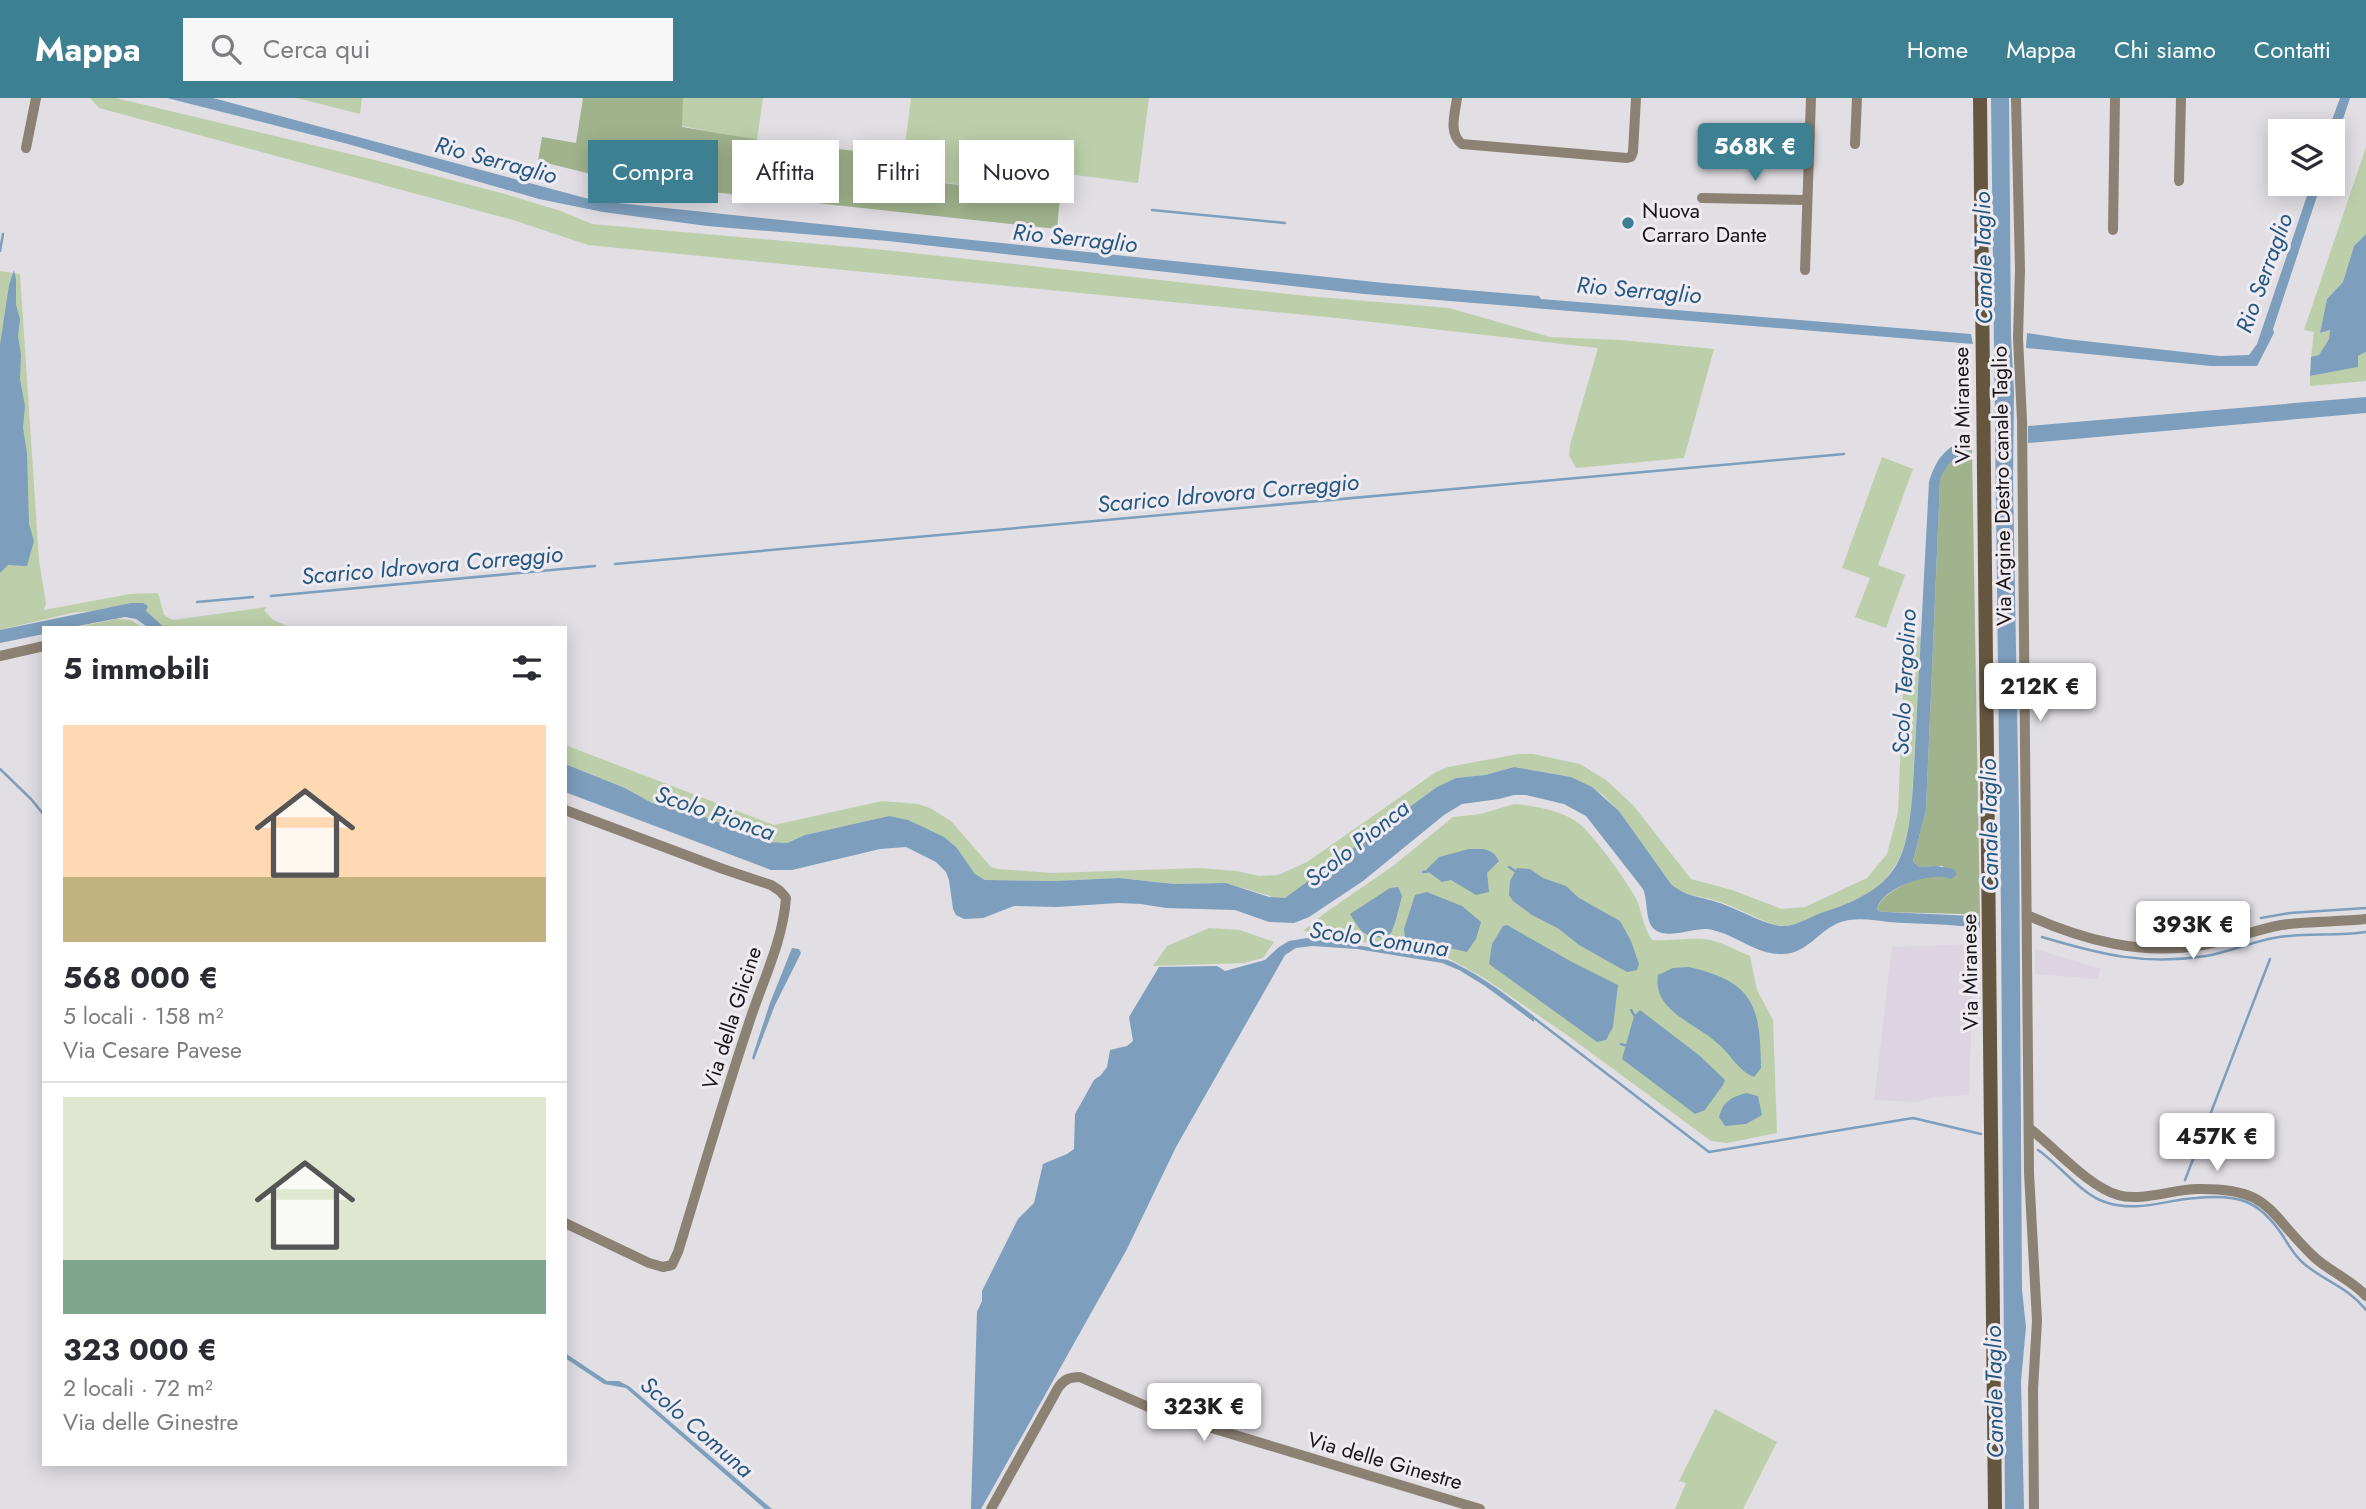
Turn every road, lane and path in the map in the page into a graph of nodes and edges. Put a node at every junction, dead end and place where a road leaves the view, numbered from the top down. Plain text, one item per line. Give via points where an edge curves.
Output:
1 (36, 98) edge
2 (1457, 98) edge
3 (1636, 98) edge
4 (1811, 98) edge
5 (1857, 98) edge
6 (1980, 98) edge
7 (2016, 98) edge
8 (2115, 98) edge
9 (2181, 98) edge
10 (1855, 144) dead end
11 (26, 148) dead end
12 (2179, 181) dead end
13 (1702, 198) dead end
14 (1807, 200) junction
15 (2113, 230) dead end
16 (1805, 270) dead end
17 (42, 646) edge
18 (0, 656) edge
19 (567, 811) edge
20 (2027, 915) junction
21 (2366, 919) edge
22 (2029, 1128) junction
23 (567, 1224) edge
24 (2366, 1296) edge
25 (991, 1509) edge
26 (1480, 1509) edge
27 (1995, 1509) edge
28 (2034, 1509) edge

1 - 11 street
2 - 3 street via 1453,132 1462,144 1631,158
4 - 14 street
5 - 10 street
6 - 27 main road, Via Miranese
7 - 20 street, Via Argine Destro canale Taglio
8 - 15 street
9 - 12 street
13 - 14 street
14 - 16 street
17 - 18 street
19 - 23 street, Via della Glicine via 771,885 786,898 776,946 672,1265 649,1263
20 - 21 street via 2106,944 2154,948 2202,945 2288,924
20 - 22 street, Via Argine Destro canale Taglio
22 - 24 street via 2095,1185 2120,1196 2223,1189 2253,1196 2275,1213 2312,1256
22 - 28 street, Via Argine Destro canale Taglio via 2037,1321
25 - 26 street, Via delle Ginestre via 1058,1388 1073,1377 1162,1413

